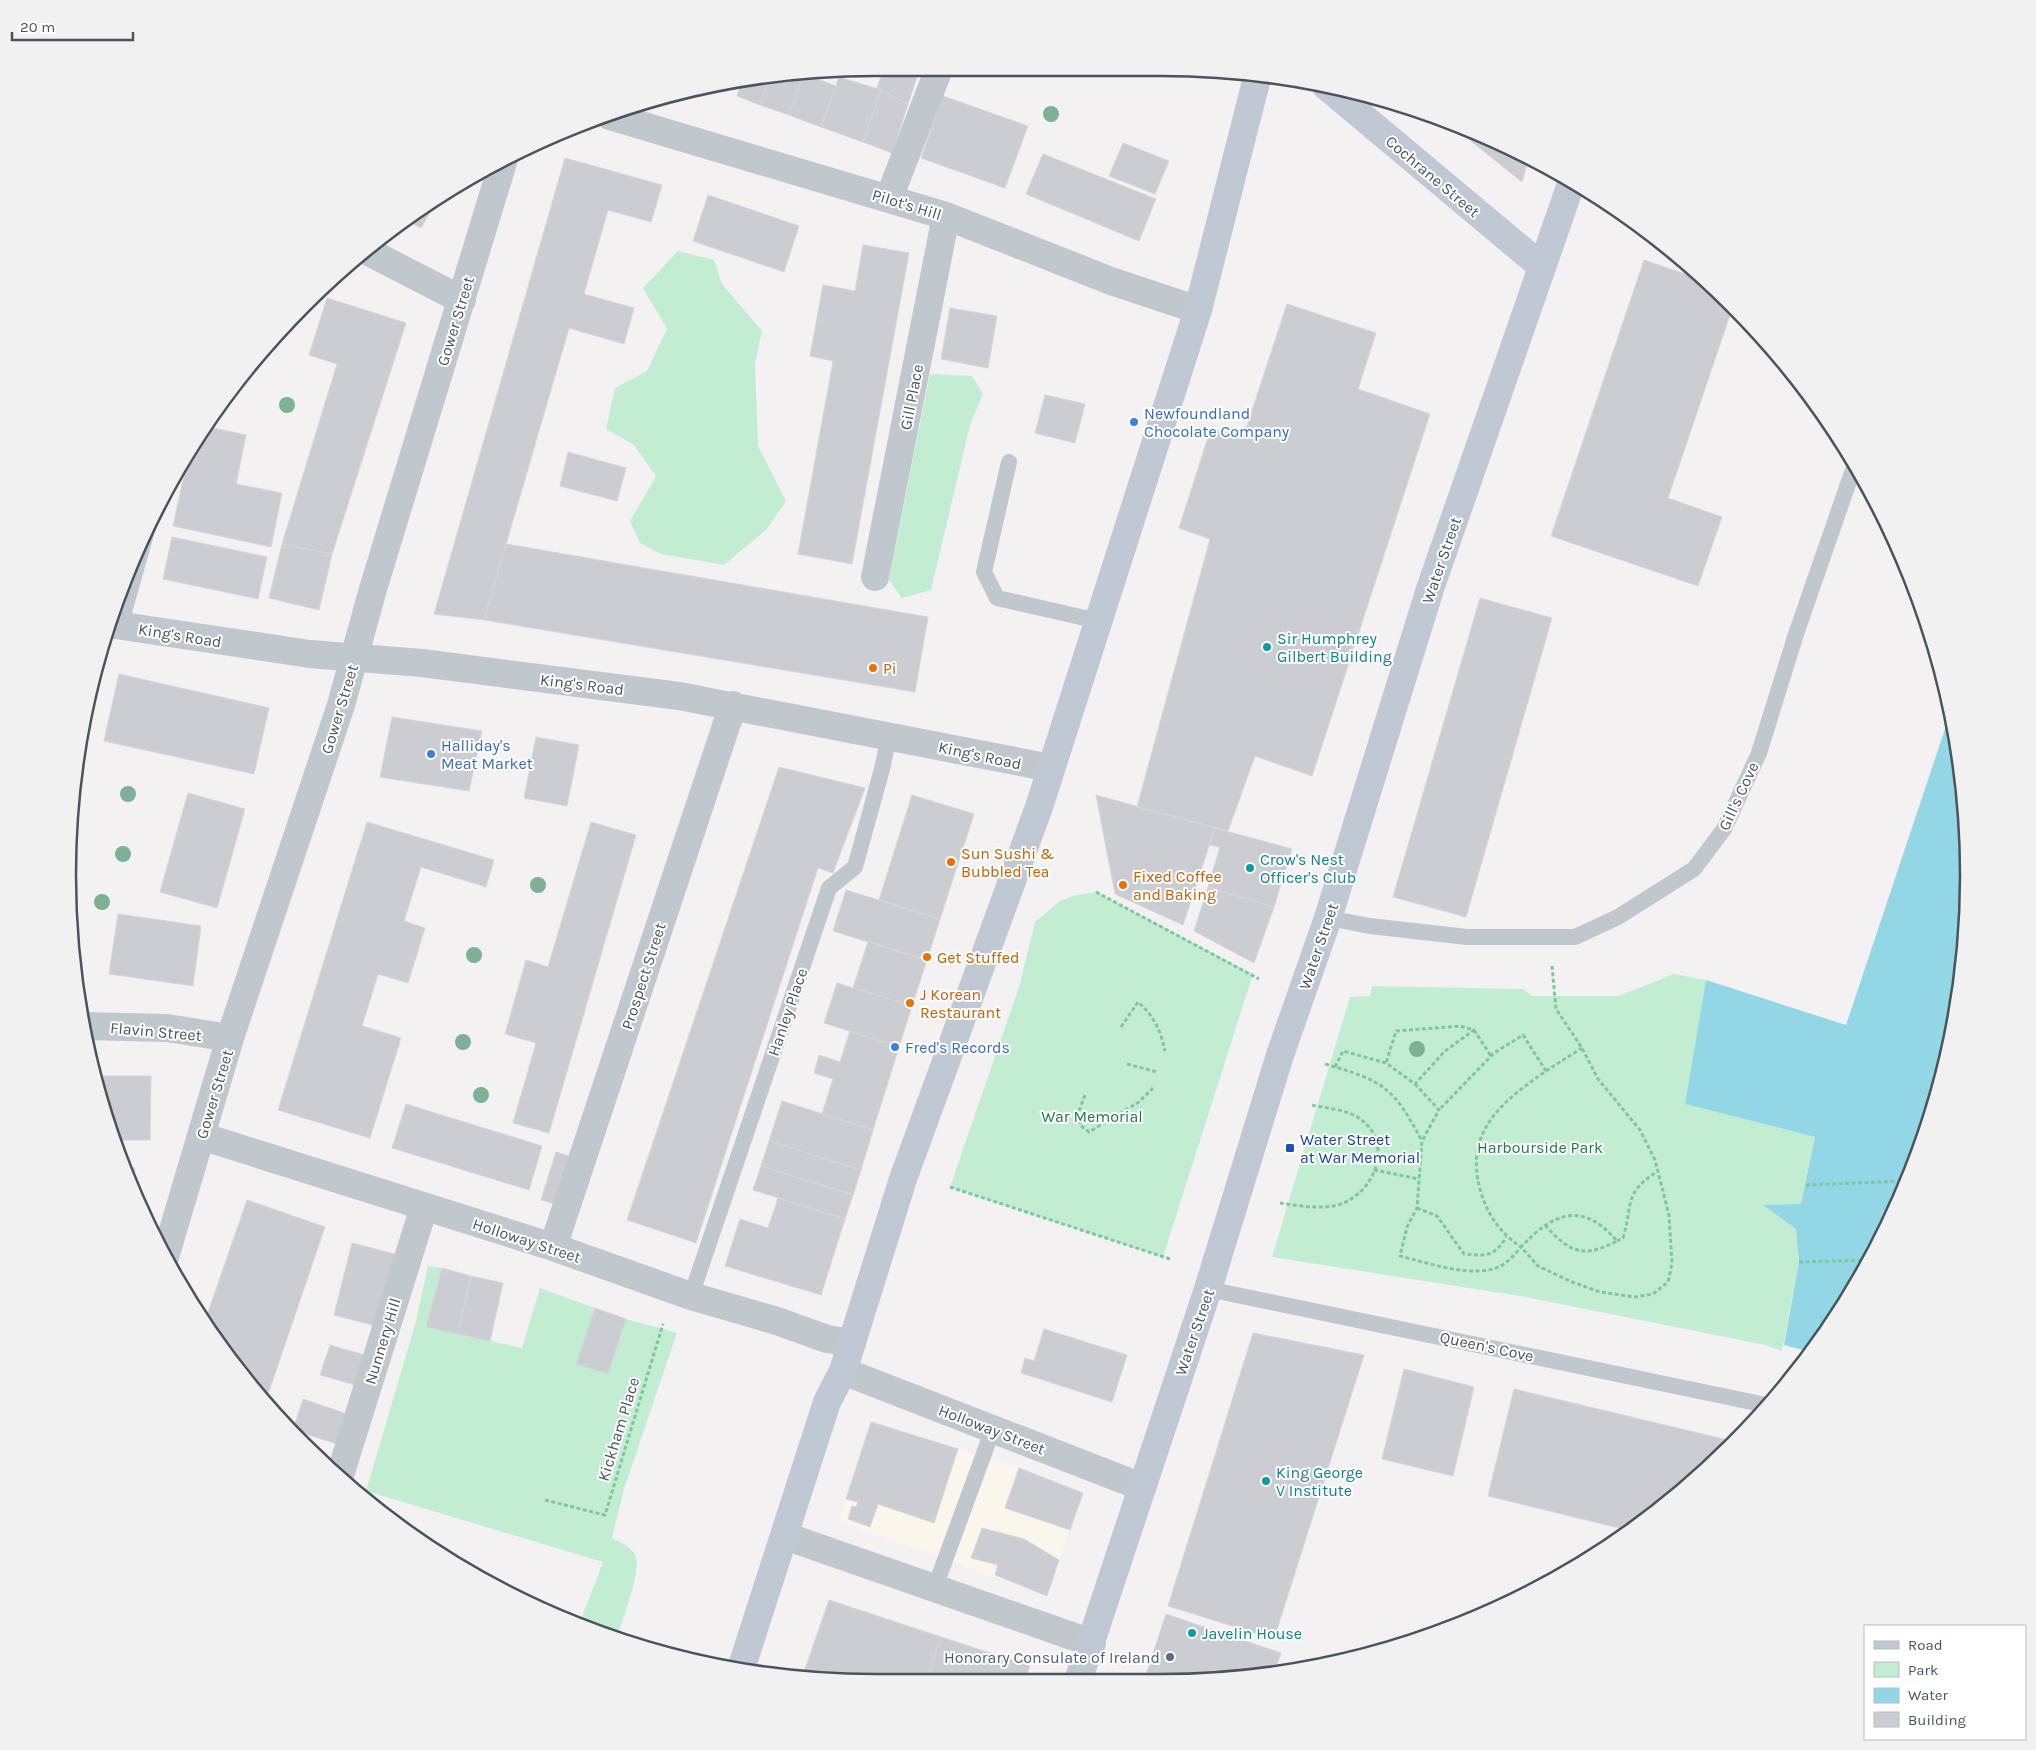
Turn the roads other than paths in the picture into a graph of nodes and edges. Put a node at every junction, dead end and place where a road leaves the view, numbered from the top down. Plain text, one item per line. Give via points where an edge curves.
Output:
1 (936, 76) edge
2 (1256, 82) edge
3 (1339, 97) edge
4 (619, 119) edge
5 (500, 170) edge
6 (1569, 189) edge
7 (889, 198) junction
8 (946, 216) junction
9 (373, 254) edge
10 (1541, 266) junction
11 (462, 300) junction
12 (1198, 310) junction
13 (1009, 462) dead end
14 (1852, 474) edge
15 (875, 577) dead end
16 (1098, 620) junction
17 (117, 625) edge
18 (355, 658) junction
19 (733, 705) junction
20 (888, 736) junction
21 (1051, 768) junction
22 (1328, 918) junction
23 (91, 1026) edge
24 (230, 1038) junction
25 (201, 1136) junction
26 (424, 1207) junction
27 (168, 1246) edge
28 (554, 1247) junction
29 (1208, 1289) junction
30 (682, 1293) junction
31 (852, 1343) junction
32 (843, 1371) junction
33 (1760, 1404) edge
34 (993, 1429) junction
35 (342, 1470) edge
36 (1142, 1487) junction
37 (785, 1536) junction
38 (934, 1590) junction
39 (1092, 1643) junction
40 (743, 1662) edge
41 (1081, 1674) edge

1 - 7 street
2 - 12 street
3 - 10 street, Cochrane Street
4 - 7 street, Pilot's Hill
5 - 11 street, Gower Street
6 - 10 street, Water Street
7 - 8 street, Pilot's Hill
8 - 12 street, Pilot's Hill via 1111,281
8 - 15 street, Gill Place
9 - 11 street
10 - 22 street, Water Street via 1430,589
11 - 18 street, Gower Street via 373,589
12 - 16 street
13 - 16 lane via 984,572 997,598
14 - 22 lane, Gill's Cove via 1759,752 1724,830 1694,869 1618,917 1575,937 1467,937
16 - 21 street
17 - 18 street, King's Road
18 - 19 street, King's Road via 432,664
18 - 24 street, Gower Street
19 - 20 street, King's Road
19 - 28 street, Prospect Street
20 - 21 street, King's Road
20 - 30 lane, Hanley Place via 855,867 829,888
21 - 31 street via 903,1179
22 - 29 street, Water Street via 1280,1056
23 - 24 street, Flavin Street via 167,1028
24 - 25 street, Gower Street
25 - 26 street, Holloway Street
25 - 27 street, Gower Street
26 - 28 street, Holloway Street
26 - 35 street, Nunnery Hill
28 - 30 street, Holloway Street
29 - 33 lane, Queen's Cove
29 - 36 street, Water Street
30 - 31 street, Holloway Street
31 - 32 street
32 - 34 street, Holloway Street
32 - 37 street via 828,1402
34 - 36 street, Holloway Street
34 - 38 lane
36 - 39 street, Water Street
37 - 38 street
37 - 40 street
38 - 39 street
39 - 41 street, Water Street

